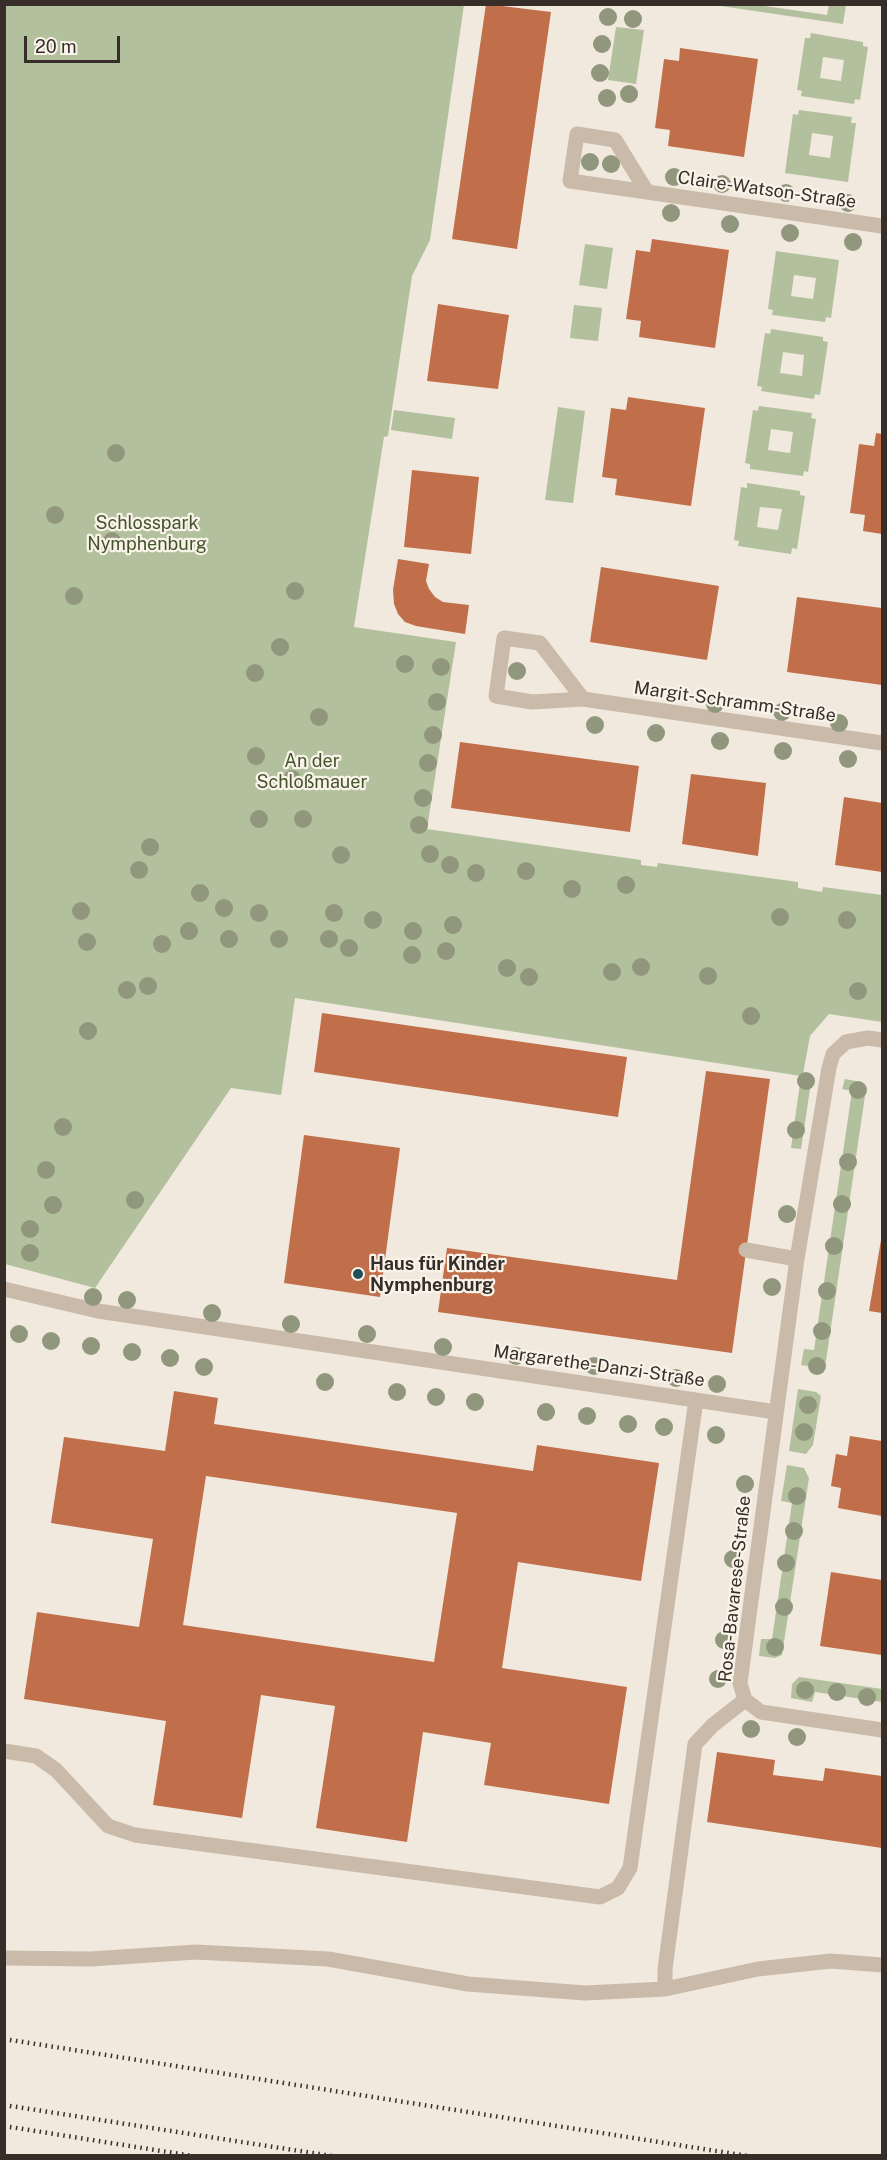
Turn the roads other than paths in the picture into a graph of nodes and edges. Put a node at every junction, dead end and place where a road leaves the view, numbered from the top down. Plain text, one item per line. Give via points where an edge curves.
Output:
1 (647, 192) junction
2 (882, 226) edge
3 (583, 699) junction
4 (882, 743) edge
5 (882, 1040) edge
6 (746, 1250) dead end
7 (797, 1260) junction
8 (4, 1289) edge
9 (696, 1400) junction
10 (776, 1412) junction
11 (745, 1700) junction
12 (882, 1730) edge
13 (4, 1751) edge
14 (4, 1958) edge
15 (882, 1965) edge
16 (665, 1989) junction

1 - 1 street, Claire-Watson-Straße via 615,140 576,134 570,181
1 - 2 street, Claire-Watson-Straße
3 - 3 street, Margit-Schramm-Straße via 532,702 495,696 504,638 540,643
3 - 4 street, Margit-Schramm-Straße
5 - 7 street via 846,1042 833,1054
6 - 7 street
7 - 10 street
8 - 9 street, Margarethe-Danzi-Straße via 98,1311
9 - 10 street, Margarethe-Danzi-Straße
9 - 13 street via 630,1868 618,1888 600,1897 135,1835 108,1826 56,1770 36,1756
10 - 11 street, Rosa-Bavarese-Straße via 740,1683
11 - 12 street, Rosa-Bavarese-Straße via 761,1712
11 - 16 street via 695,1744
14 - 16 street via 90,1959 196,1952 328,1959 468,1984 585,1993
15 - 16 street via 831,1961 769,1968

